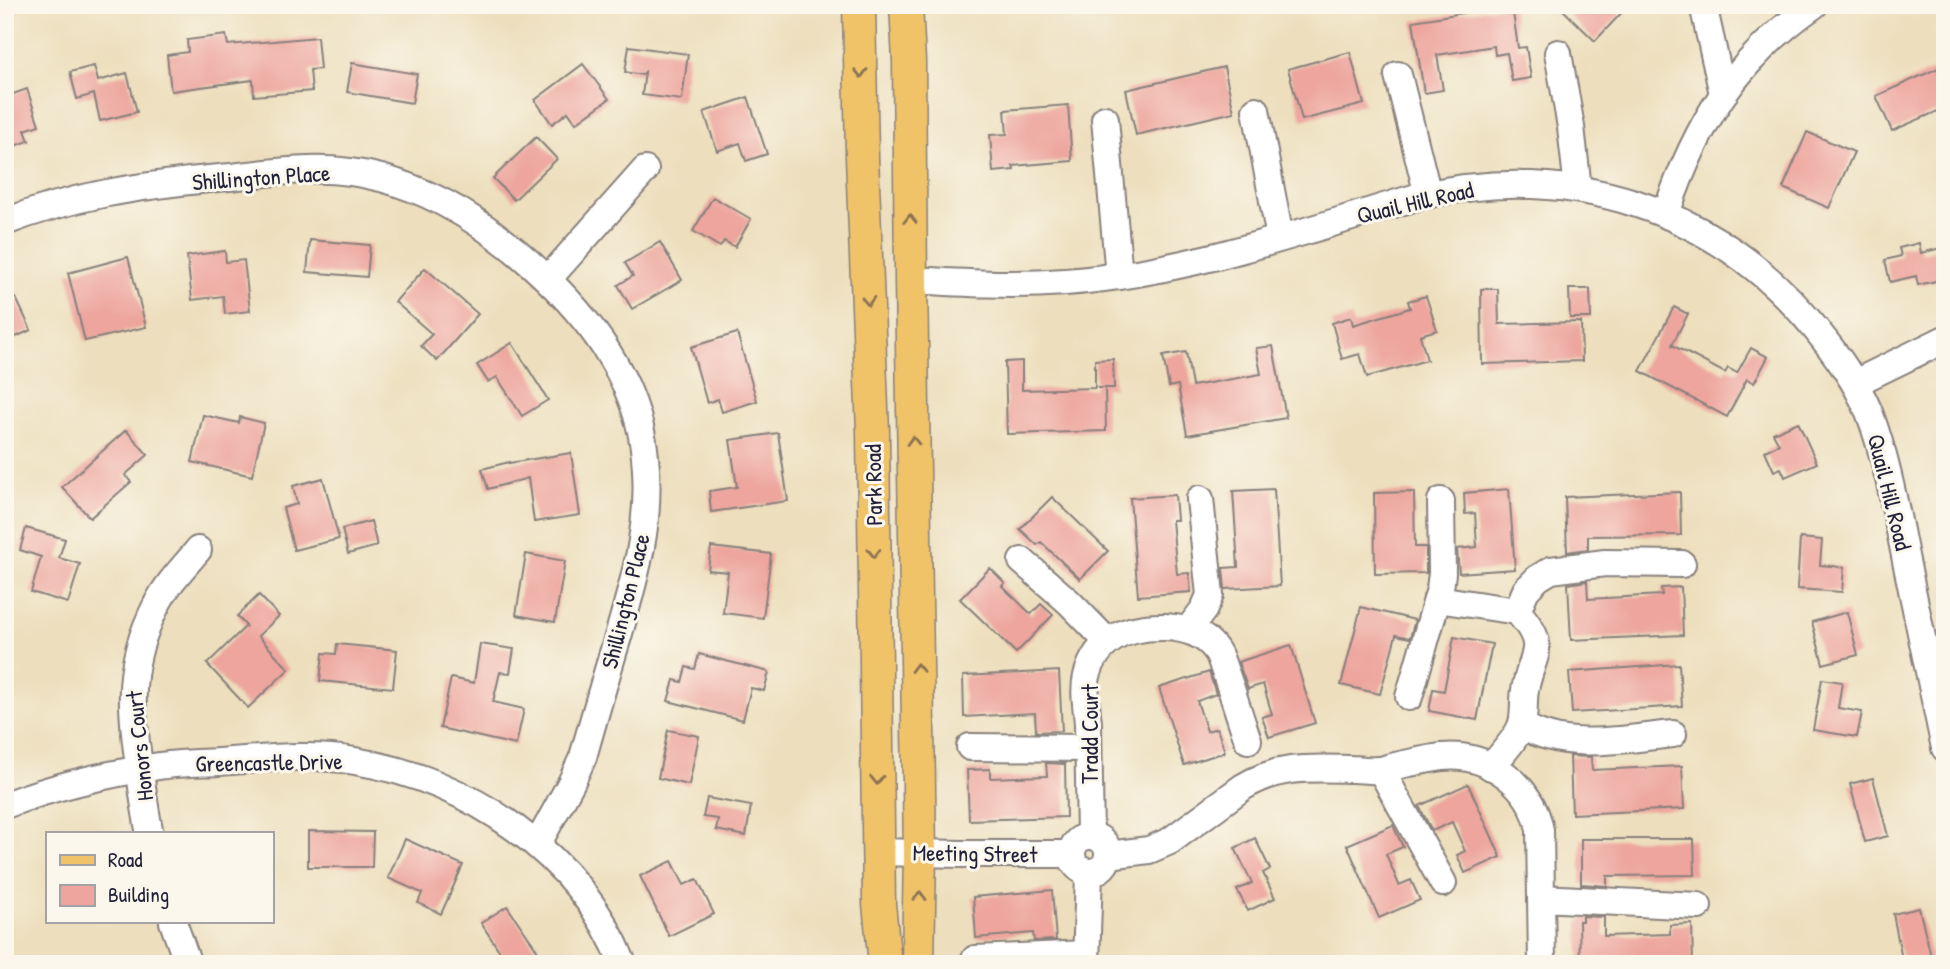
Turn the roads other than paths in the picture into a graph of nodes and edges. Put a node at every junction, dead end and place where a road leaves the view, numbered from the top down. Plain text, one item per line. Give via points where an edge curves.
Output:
1 (859, 5) edge
2 (906, 5) edge
3 (1703, 5) edge
4 (1814, 5) edge
5 (1559, 53) dead end
6 (1398, 75) dead end
7 (1723, 94) junction
8 (1256, 110) dead end
9 (1105, 119) dead end
10 (645, 170) dead end
11 (1577, 189) junction
12 (1428, 195) junction
13 (1666, 214) junction
14 (5, 222) edge
15 (1280, 238) junction
16 (1119, 276) junction
17 (548, 279) junction
18 (911, 279) junction
19 (1945, 338) edge
20 (1855, 383) junction
21 (1200, 499) dead end
22 (1441, 501) dead end
23 (198, 550) dead end
24 (1022, 561) dead end
25 (1682, 564) dead end
26 (1437, 599) junction
27 (1517, 611) junction
28 (1188, 630) junction
29 (1108, 642) junction
30 (1409, 697) dead end
31 (1522, 725) junction
32 (1673, 734) dead end
33 (1248, 740) dead end
34 (970, 747) dead end
35 (1088, 748) junction
36 (1945, 748) edge
37 (1491, 768) junction
38 (140, 770) junction
39 (1381, 770) junction
40 (5, 805) edge
41 (150, 832) edge
42 (1090, 836) junction
43 (537, 845) junction
44 (878, 852) junction
45 (920, 852) junction
46 (1108, 855) junction
47 (1080, 864) junction
48 (1443, 883) dead end
49 (1541, 898) junction
50 (1698, 906) dead end
51 (173, 923) edge
52 (1086, 959) edge
53 (975, 960) dead end
54 (188, 964) edge
55 (623, 964) edge
56 (885, 964) edge
57 (919, 964) edge
58 (1542, 964) edge

1 -> 44 main road, Park Road via 873,432
18 -> 2 main road, Park Road
3 - 7 street
4 - 7 street via 1757,51
5 - 11 street
6 - 12 street
7 - 13 street via 1695,139
8 - 15 street
9 - 16 street
10 - 17 street
11 - 12 street, Quail Hill Road via 1491,185
11 - 13 street, Quail Hill Road
12 - 15 street, Quail Hill Road
13 - 20 street, Quail Hill Road via 1741,257 1780,288 1832,348
14 - 17 street, Shillington Place via 82,197 144,186 308,170 363,174 427,193 453,207
15 - 16 street, Quail Hill Road
16 - 18 street, Quail Hill Road via 1004,285
17 - 43 street, Shillington Place via 579,311 623,378 640,429 648,496 635,580 583,757
45 -> 18 main road, Park Road
19 - 20 street
20 - 36 street, Quail Hill Road via 1880,445
21 - 28 street via 1210,595
22 - 26 street via 1442,572
23 - 38 street, Honors Court via 156,606 138,651 131,695
24 - 29 street
25 - 27 street via 1605,563 1551,570 1526,590
26 - 27 street
26 - 30 street
27 - 31 street via 1537,644
28 - 29 street via 1147,627
28 - 33 street via 1218,651
29 - 35 street, Tradd Court via 1086,678
31 - 32 street via 1568,740
31 - 37 street
34 - 35 street
35 - 42 street, Tradd Court
37 - 39 street via 1459,756
37 - 49 street via 1519,785 1531,801 1540,830
38 - 40 street, Greencastle Drive via 82,781
38 - 41 street, Honors Court
38 - 43 street, Greencastle Drive via 289,757 355,761 442,786 506,820
39 - 46 street via 1301,767 1277,771 1253,780 1170,841 1149,850
39 - 48 street
42 - 46 street via 1103,842
42 - 47 street via 1073,847
43 - 55 street, Greencastle Drive via 582,893
44 - 45 street, Meeting Street
44 - 56 main road, Park Road
45 - 47 street, Meeting Street
57 -> 45 main road, Park Road
46 - 47 street via 1102,868
47 - 52 street
49 - 50 street
49 - 58 street
51 - 54 street
52 - 53 street

